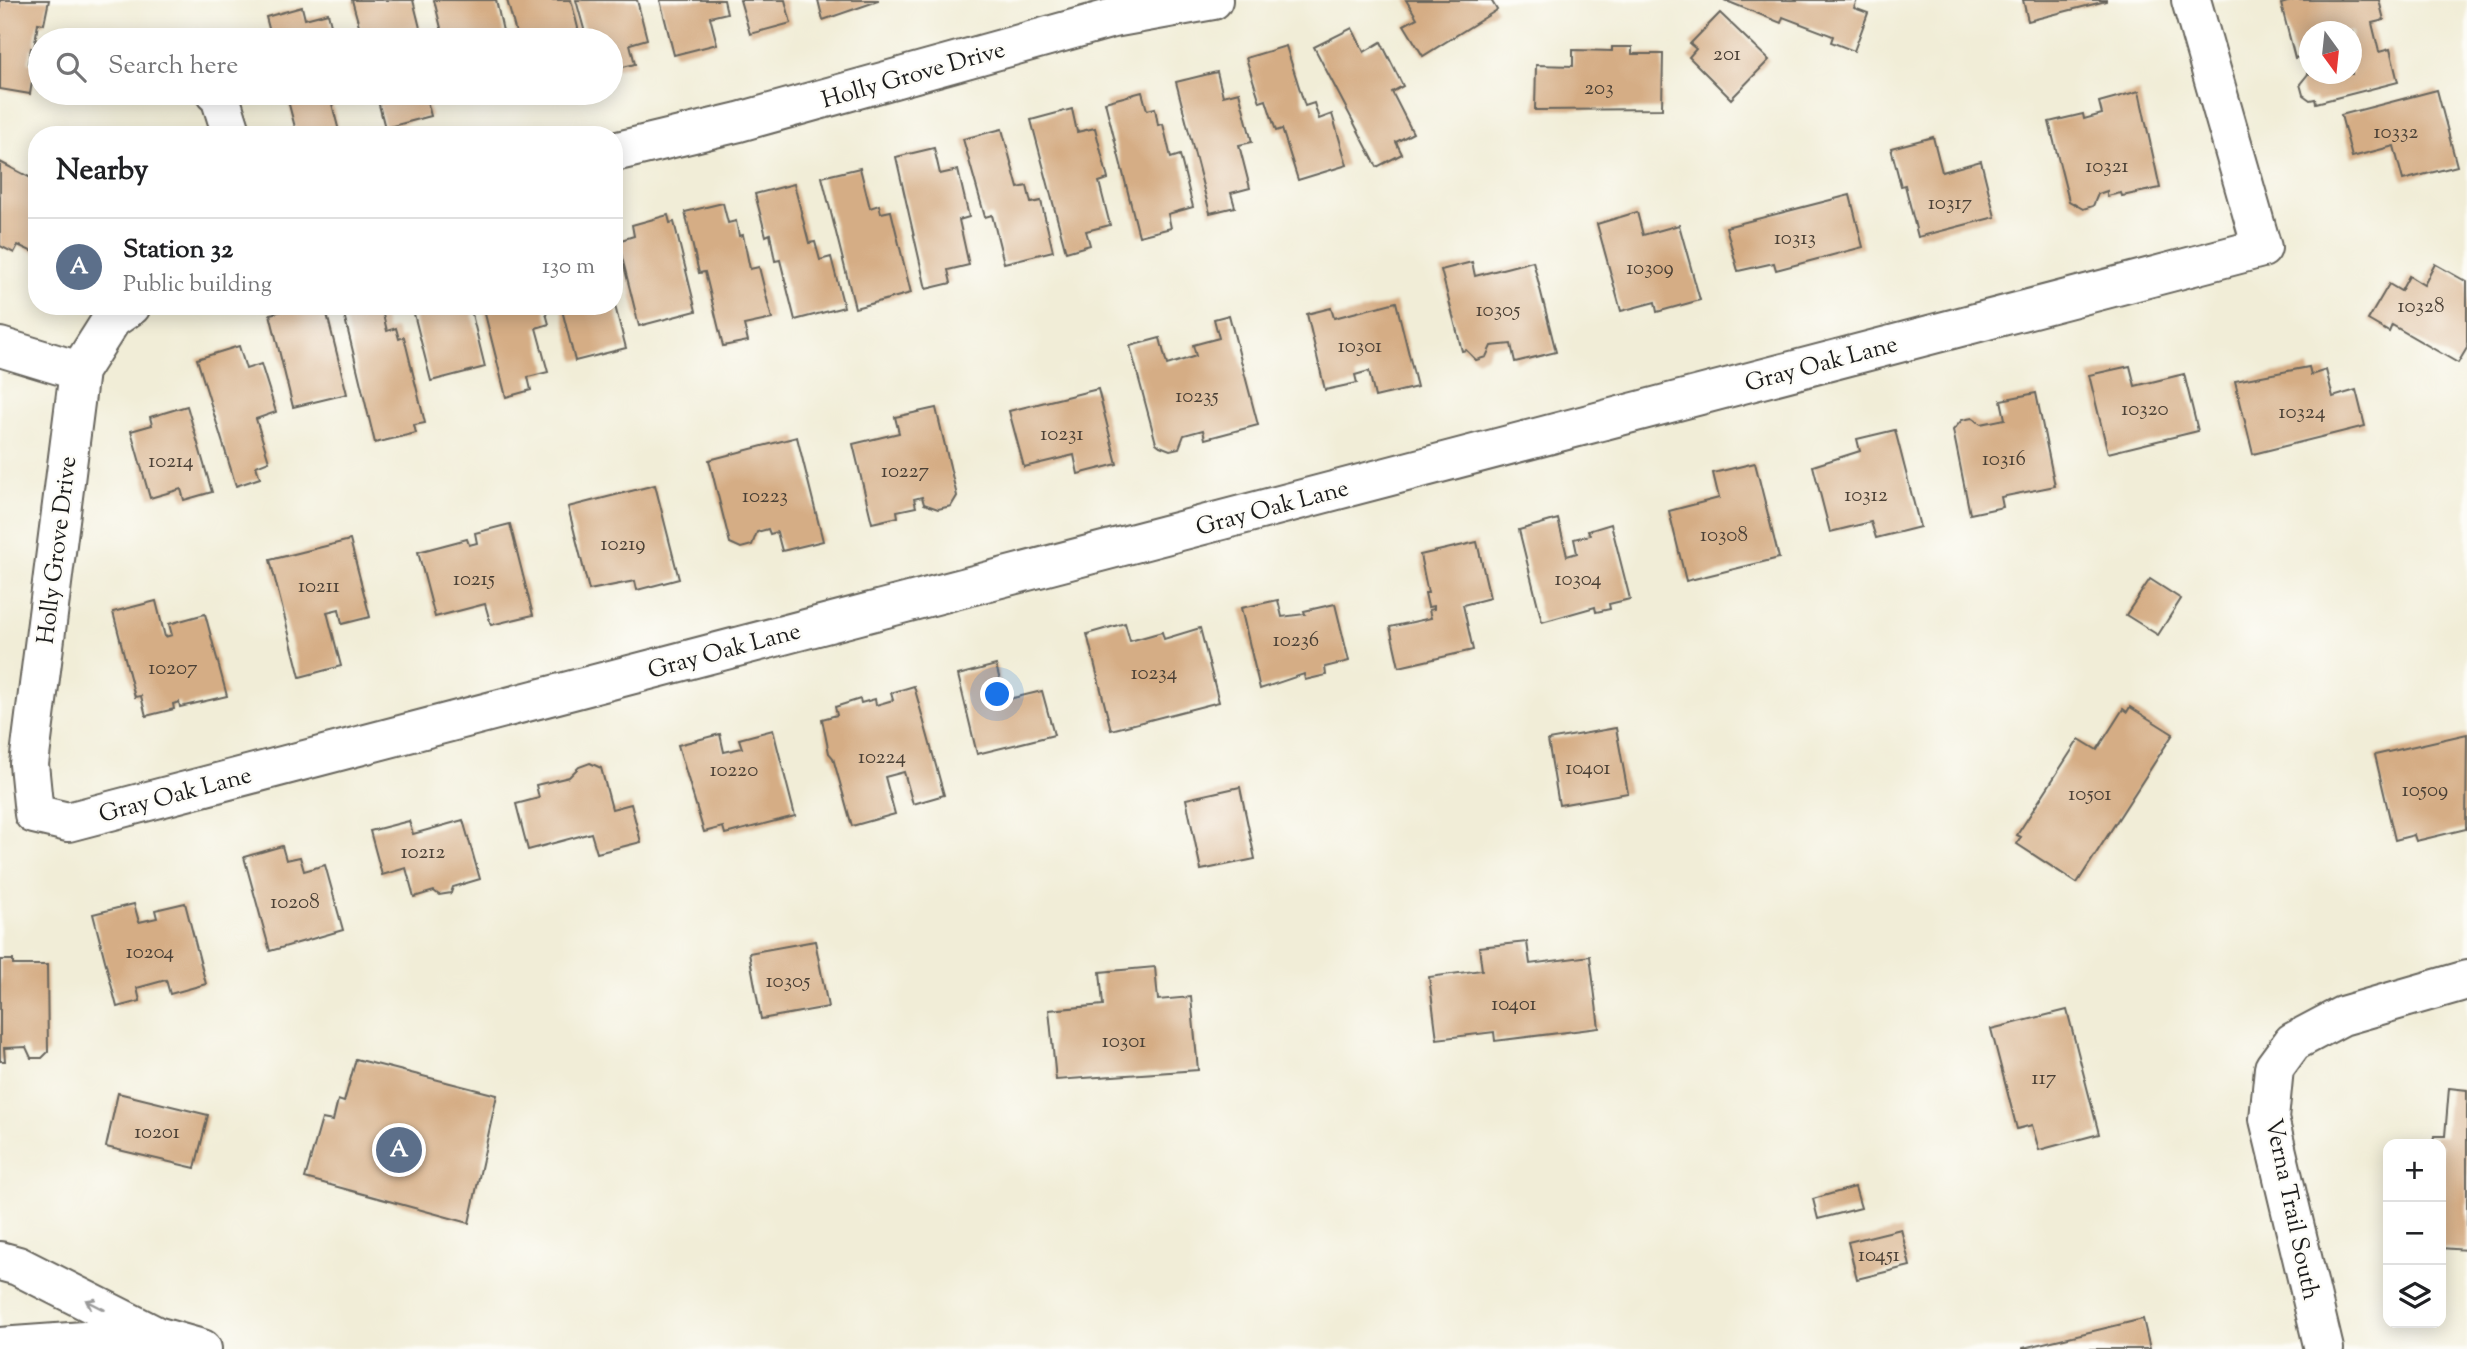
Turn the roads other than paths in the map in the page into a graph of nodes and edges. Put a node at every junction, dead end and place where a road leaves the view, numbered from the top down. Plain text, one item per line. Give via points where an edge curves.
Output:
1 (1213, 0) edge
2 (2191, 0) edge
3 (1111, 9) edge
4 (223, 105) edge
5 (229, 126) edge
6 (623, 150) edge
7 (118, 315) edge
8 (0, 347) edge
9 (79, 371) junction
10 (34, 814) joint
11 (2467, 981) edge
12 (0, 1261) edge
13 (154, 1343) edge
14 (0, 1347) edge
15 (202, 1349) edge
16 (2324, 1349) edge

1 - 3 street, Holly Grove Drive
2 - 10 street, Gray Oak Lane via 2262,248 68,822
3 - 6 street, Holly Grove Drive via 739,122
4 - 5 street
7 - 9 street, Holly Grove Drive
8 - 9 street
9 - 10 street, Holly Grove Drive via 29,764
11 - 16 street, Verna Trail South via 2342,1016 2293,1042 2274,1068 2269,1119
13 -> 12 street via 18,1266
13 - 14 street
13 - 15 street

